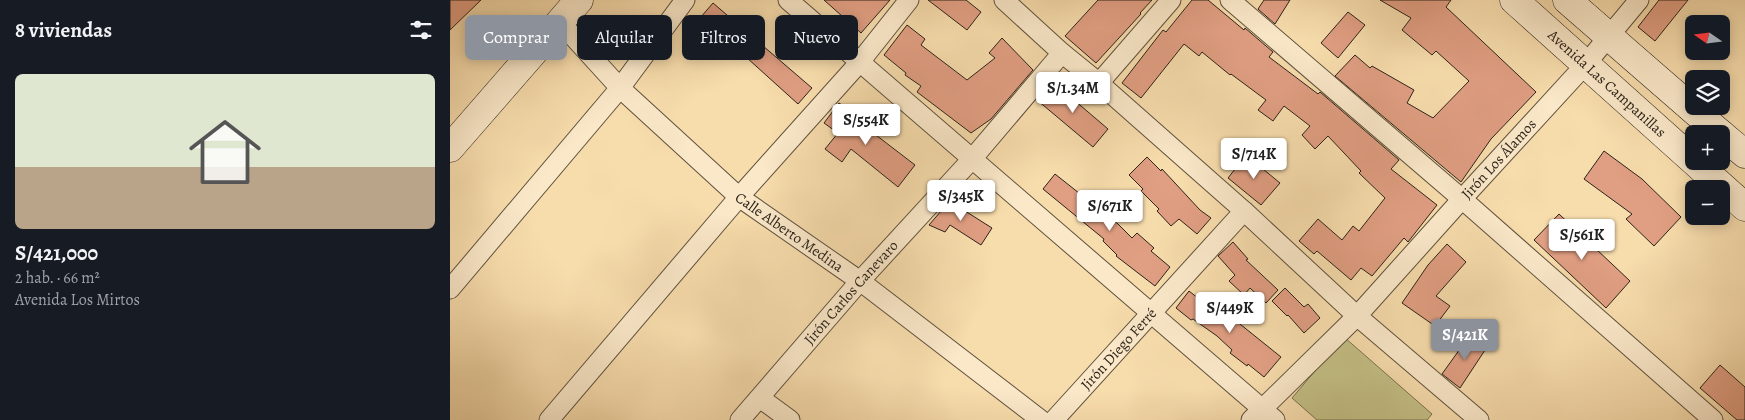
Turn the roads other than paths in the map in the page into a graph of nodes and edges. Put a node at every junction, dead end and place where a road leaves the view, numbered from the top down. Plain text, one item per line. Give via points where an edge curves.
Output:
1 (579, 0) edge
2 (685, 0) edge
3 (788, 0) edge
4 (909, 0) edge
5 (1004, 0) edge
6 (1171, 0) edge
7 (1230, 0) edge
8 (1514, 0) edge
9 (1567, 0) edge
10 (1639, 0) edge
11 (566, 15) edge
12 (567, 30) edge
13 (1608, 37) junction
14 (1062, 53) junction
15 (527, 60) edge
16 (859, 63) junction
17 (1585, 65) junction
18 (1099, 83) junction
19 (620, 88) junction
20 (1711, 125) edge
21 (1730, 142) edge
22 (450, 148) edge
23 (1745, 154) edge
24 (972, 159) junction
25 (739, 197) junction
26 (1462, 199) junction
27 (1745, 207) edge
28 (1244, 211) junction
29 (860, 281) junction
30 (450, 290) edge
31 (1151, 313) junction
32 (1357, 316) junction
33 (760, 398) junction
34 (1458, 413) edge
35 (1262, 416) edge
36 (549, 420) edge
37 (740, 420) edge
38 (790, 420) edge
39 (1041, 420) edge
40 (1054, 420) edge
41 (1478, 420) edge
42 (1713, 420) edge

1 - 11 street
2 - 19 street
3 - 16 street
4 - 16 street
5 - 14 street
6 - 18 street
7 - 26 street
8 - 17 street, Avenida Las Campanillas
9 - 13 street
10 - 13 street, Jirón Los Álamos
12 - 19 street, Calle Alberto Medina
13 - 17 street, Jirón Los Álamos
13 - 20 street
14 - 18 street
14 - 24 street, Jirón Carlos Canevaro
15 - 22 street
16 - 24 street
16 - 25 street
17 - 26 street, Jirón Los Álamos
17 - 27 street, Avenida Las Campanillas
18 - 28 street
19 - 25 street, Calle Alberto Medina
19 - 30 street
21 - 23 street
24 - 29 street, Jirón Carlos Canevaro
24 - 31 street
25 - 29 street, Calle Alberto Medina
25 - 36 street
26 - 32 street, Jirón Los Álamos
26 - 42 street
28 - 31 street, Jirón Diego Ferré
28 - 32 street
29 - 33 street, Jirón Carlos Canevaro
29 - 39 street, Calle Alberto Medina
31 - 35 street
31 - 40 street, Jirón Diego Ferré
32 - 34 street
32 - 35 street, Jirón Los Álamos
33 - 37 street, Jirón Carlos Canevaro
33 - 38 street
34 - 41 street

